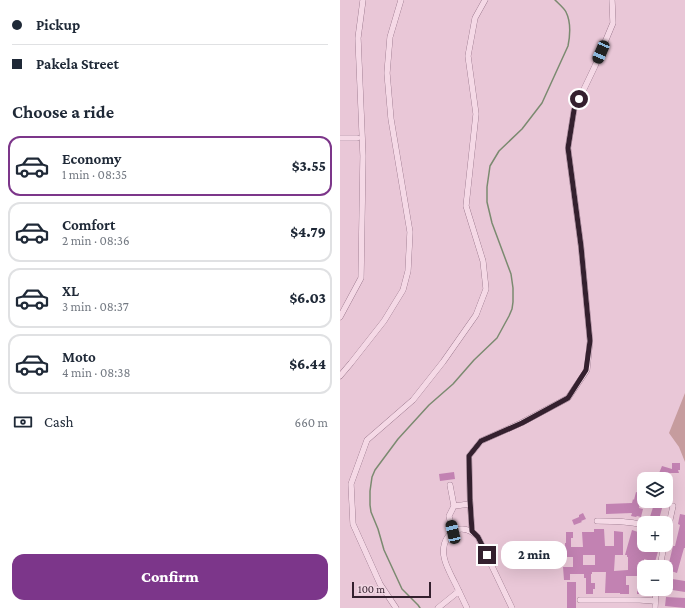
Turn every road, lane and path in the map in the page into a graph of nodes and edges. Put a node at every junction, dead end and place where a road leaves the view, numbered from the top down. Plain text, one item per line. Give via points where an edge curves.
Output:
1 (363, 0) edge
2 (401, 0) edge
3 (485, 0) edge
4 (612, 0) edge
5 (340, 138) edge
6 (357, 138) dead end
7 (340, 317) edge
8 (340, 376) edge
9 (450, 485) dead end
10 (470, 504) junction
11 (454, 506) junction
12 (598, 521) dead end
13 (637, 523) edge
14 (472, 531) junction
15 (453, 532) junction
16 (459, 590) junction
17 (655, 596) edge
18 (580, 600) dead end
19 (655, 601) junction
20 (396, 608) edge
21 (438, 608) edge
22 (467, 608) edge
23 (512, 608) edge
24 (655, 608) edge

1 - 7 street via 358,38 363,156 361,278
2 - 8 street via 390,37 388,72 391,119 410,232 408,271 403,290 384,321
3 - 20 street via 475,18 468,56 476,114 466,206 483,261 486,288 476,315 443,362 413,400 367,440 351,484 353,524 380,584
4 - 10 street via 614,23 574,110 568,148 590,341 586,370 568,398 522,423 481,441 469,456
5 - 6 street
9 - 11 street
10 - 11 street
10 - 14 street
11 - 15 street via 449,516
12 - 13 street
14 - 15 street via 462,529
14 - 23 street via 482,543
15 - 16 street via 444,542 443,555
16 - 21 street
16 - 22 street
17 - 19 street
18 - 19 street
19 - 24 street

